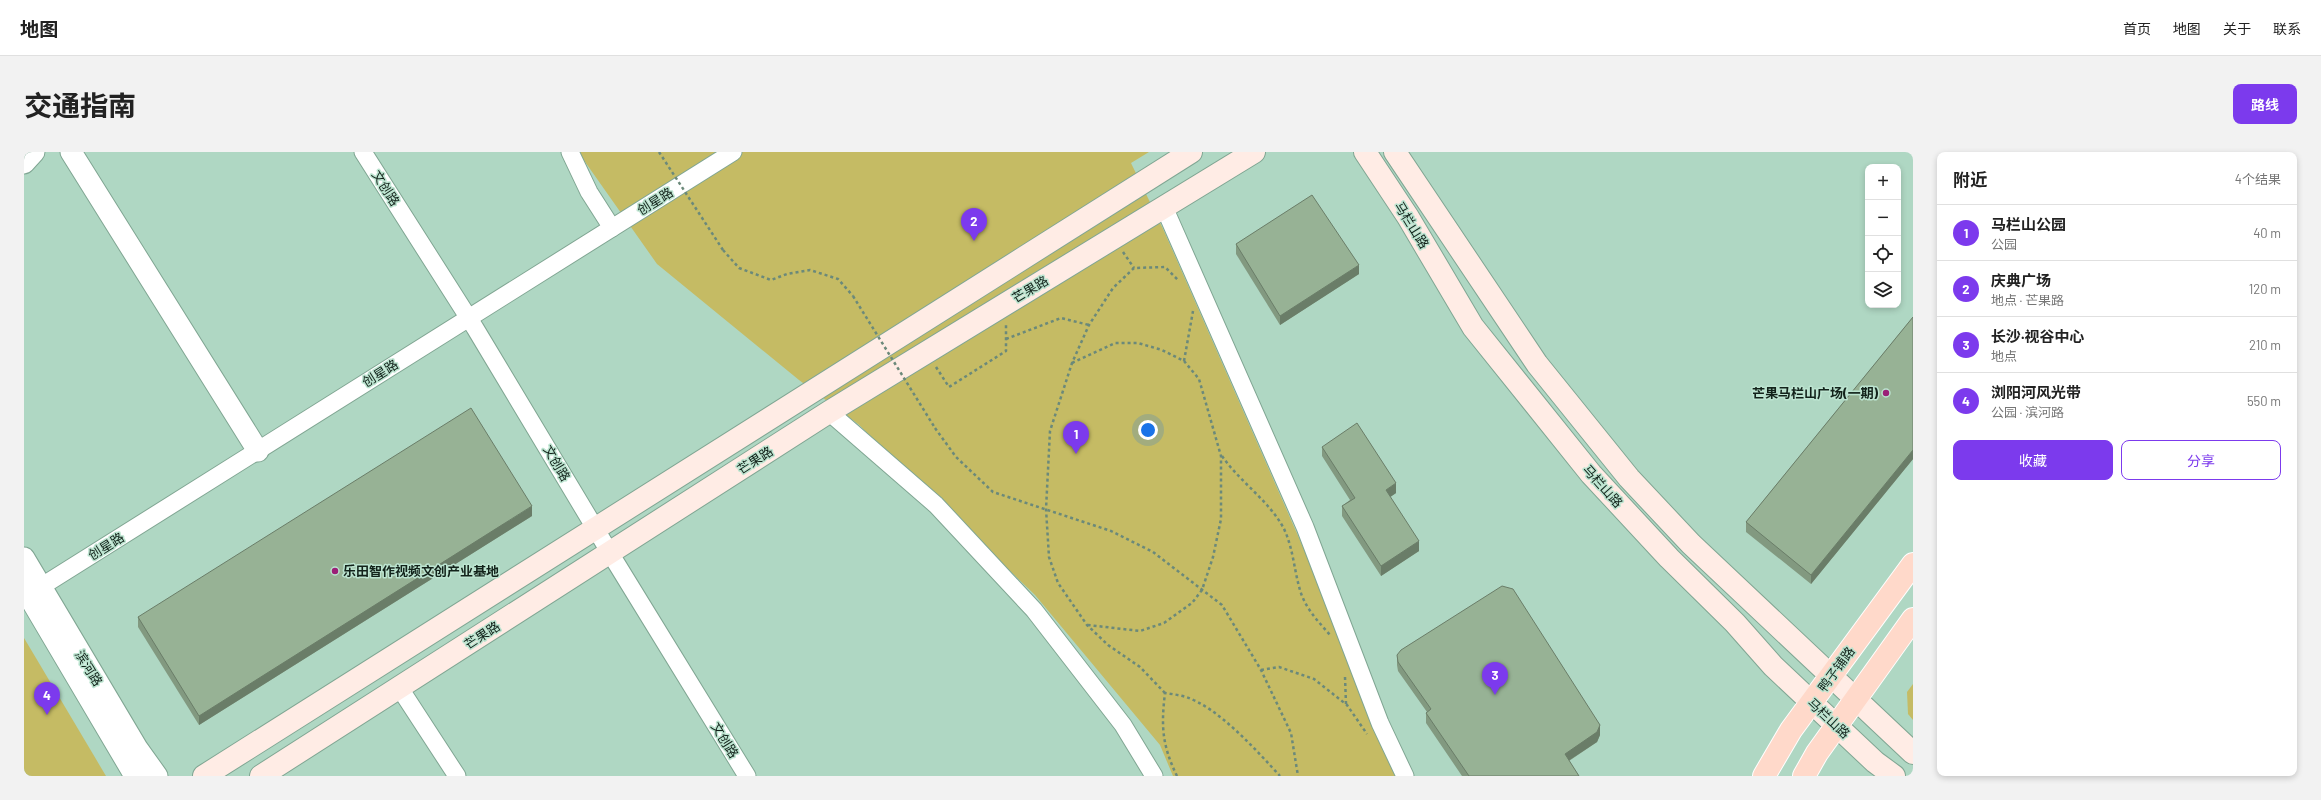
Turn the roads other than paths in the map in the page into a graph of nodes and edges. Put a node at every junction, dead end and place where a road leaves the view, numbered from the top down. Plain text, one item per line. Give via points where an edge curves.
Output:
1 (34, 152) edge
2 (71, 152) edge
3 (363, 152) edge
4 (570, 152) edge
5 (733, 152) edge
6 (1191, 152) edge
7 (1254, 152) edge
8 (1365, 152) edge
9 (1395, 152) edge
10 (24, 163) edge
11 (1164, 207) junction
12 (612, 228) junction
13 (468, 317) junction
14 (830, 412) junction
15 (258, 451) junction
16 (596, 527) junction
17 (610, 553) junction
18 (24, 558) edge
19 (1913, 564) edge
20 (31, 590) edge
21 (1913, 620) edge
22 (1830, 677) junction
23 (400, 687) junction
24 (1855, 700) junction
25 (1812, 702) junction
26 (1837, 726) junction
27 (1913, 754) edge
28 (134, 776) edge
29 (157, 776) edge
30 (204, 776) edge
31 (261, 776) edge
32 (458, 776) edge
33 (747, 776) edge
34 (1154, 776) edge
35 (1405, 776) edge
36 (1764, 776) edge
37 (1804, 776) edge
38 (1894, 776) edge

1 - 10 street
2 - 15 street
3 - 13 street, 文创路
4 - 12 street via 589,192
5 - 12 street, 创星路
6 - 16 main road
7 - 11 main road, 芒果路
8 - 25 main road, 马栏山路 via 1408,217 1473,327 1591,474 1773,666
9 - 22 main road, 马栏山路 via 1537,364 1629,478 1690,544
11 - 14 main road, 芒果路
11 - 35 street via 1305,527 1380,723
12 - 13 street, 创星路
13 - 15 street, 创星路
13 - 16 street, 文创路
14 - 17 main road, 芒果路
14 - 34 street via 936,505 1034,610 1123,725
15 - 20 street, 创星路
16 - 17 street, 文创路
16 - 30 main road
17 - 23 main road, 芒果路
17 - 33 street, 文创路
18 - 20 street, 滨河路
19 - 22 main road, 鸭子铺路
20 - 28 street, 滨河路
20 - 29 street, 滨河路
21 - 24 main road
22 - 24 main road, 马栏山路
22 - 25 main road, 鸭子铺路
23 - 31 main road, 芒果路
23 - 32 street
24 - 26 main road
24 - 27 main road, 马栏山路
25 - 26 main road, 马栏山路
25 - 36 main road, 鸭子铺路
26 - 37 main road
26 - 38 main road, 马栏山路 via 1875,762

